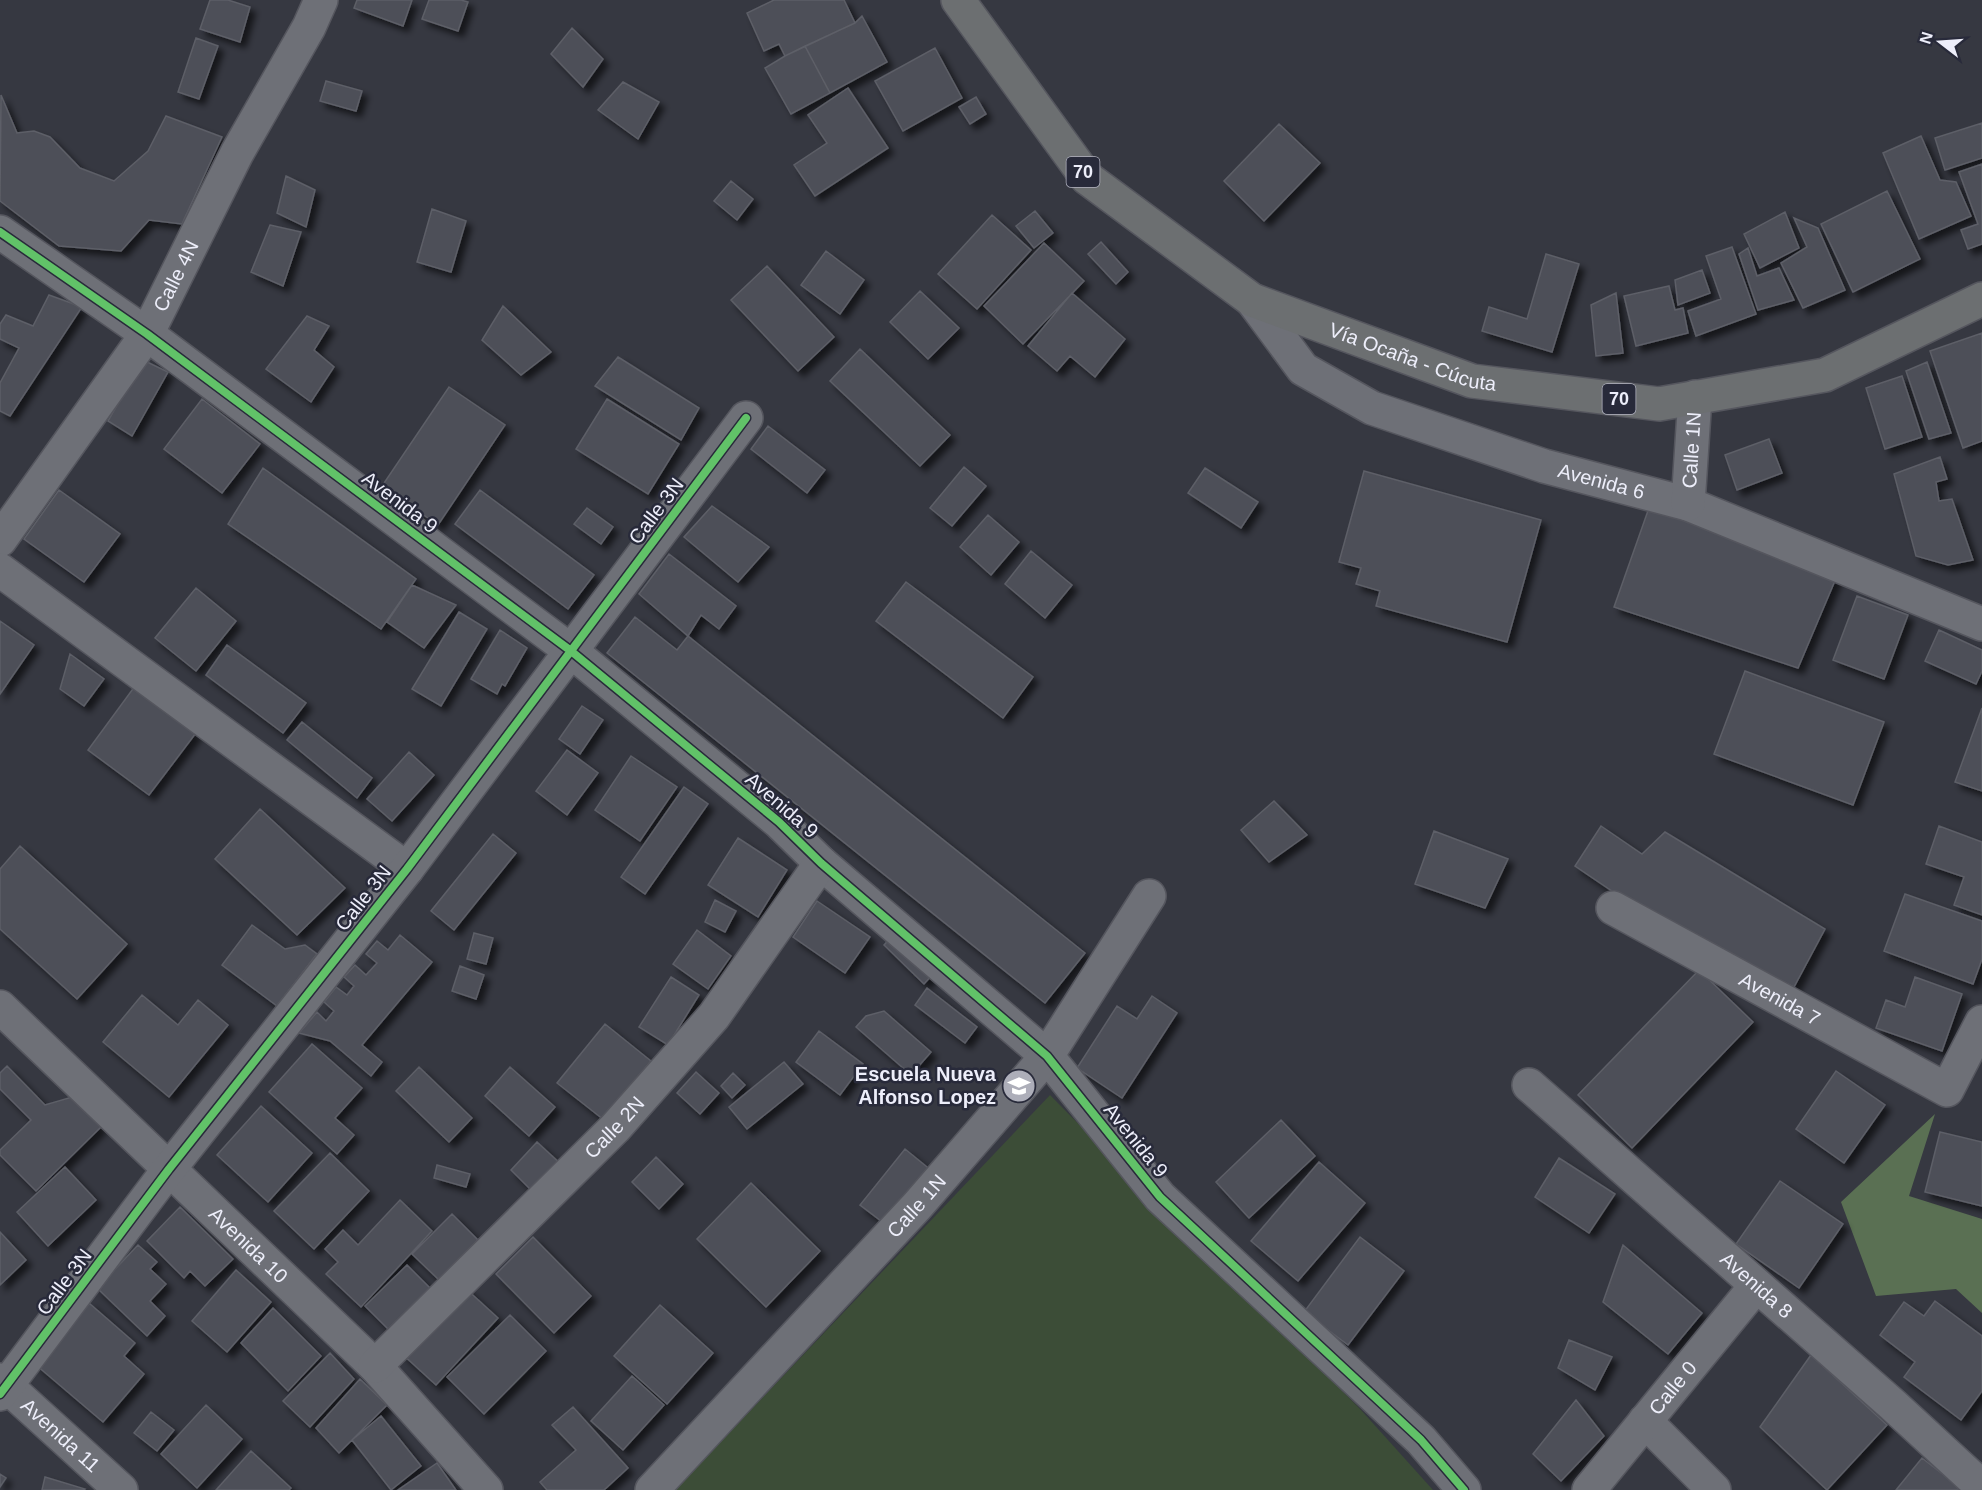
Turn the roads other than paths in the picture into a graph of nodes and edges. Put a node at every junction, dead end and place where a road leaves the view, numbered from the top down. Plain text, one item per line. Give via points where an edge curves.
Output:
1 (958, 0) edge
2 (315, 13) edge
3 (0, 232) edge
4 (1982, 299) edge
5 (1252, 300) junction
6 (147, 334) junction
7 (1695, 397) junction
8 (746, 418) dead end
9 (1688, 504) junction
10 (0, 540) edge
11 (0, 570) edge
12 (1982, 624) edge
13 (571, 651) junction
14 (821, 863) junction
15 (407, 869) junction
16 (1149, 896) dead end
17 (1613, 908) dead end
18 (0, 1007) edge
19 (1982, 1022) edge
20 (1047, 1056) junction
21 (1529, 1085) dead end
22 (169, 1169) junction
23 (1756, 1286) junction
24 (375, 1366) junction
25 (2, 1387) edge
26 (1645, 1421) junction
27 (1982, 1486) edge
28 (121, 1490) edge
29 (486, 1490) edge
30 (652, 1490) edge
31 (1464, 1490) edge
32 (1589, 1490) edge
33 (1714, 1490) edge

1 - 5 main road, Vía Ocaña - Cúcuta / 70 via 1087,178
2 - 6 street, Calle 4N via 237,153
3 - 6 street, Avenida 9
4 - 7 main road, Vía Ocaña - Cúcuta / 70 via 1825,375
5 - 7 main road, Vía Ocaña - Cúcuta / 70 via 1472,381 1659,404
5 - 9 street, Avenida 6 via 1303,369 1372,408 1544,466
6 - 10 street, Calle 4N
6 - 13 street, Avenida 9
7 - 9 street, Calle 1N
8 - 13 street, Calle 3N
9 - 12 street, Avenida 6
11 - 15 street
13 - 14 street, Avenida 9 via 779,822
13 - 15 street, Calle 3N
14 - 20 street, Avenida 9
14 - 24 street, Calle 2N via 699,1034 615,1128
15 - 22 street, Calle 3N
16 - 20 street, Calle 1N
17 - 19 street, Avenida 7 via 1947,1090
18 - 22 street, Avenida 10
20 - 30 street, Calle 1N via 917,1206
20 - 31 street, Avenida 9 via 1161,1197 1421,1440
21 - 23 street, Avenida 8
22 - 24 street, Avenida 10
22 - 25 street, Calle 3N
23 - 26 street, Calle 0
23 - 27 street, Avenida 8
24 - 29 street, Avenida 10
25 - 28 street, Avenida 11
26 - 32 street, Calle 0
26 - 33 street

